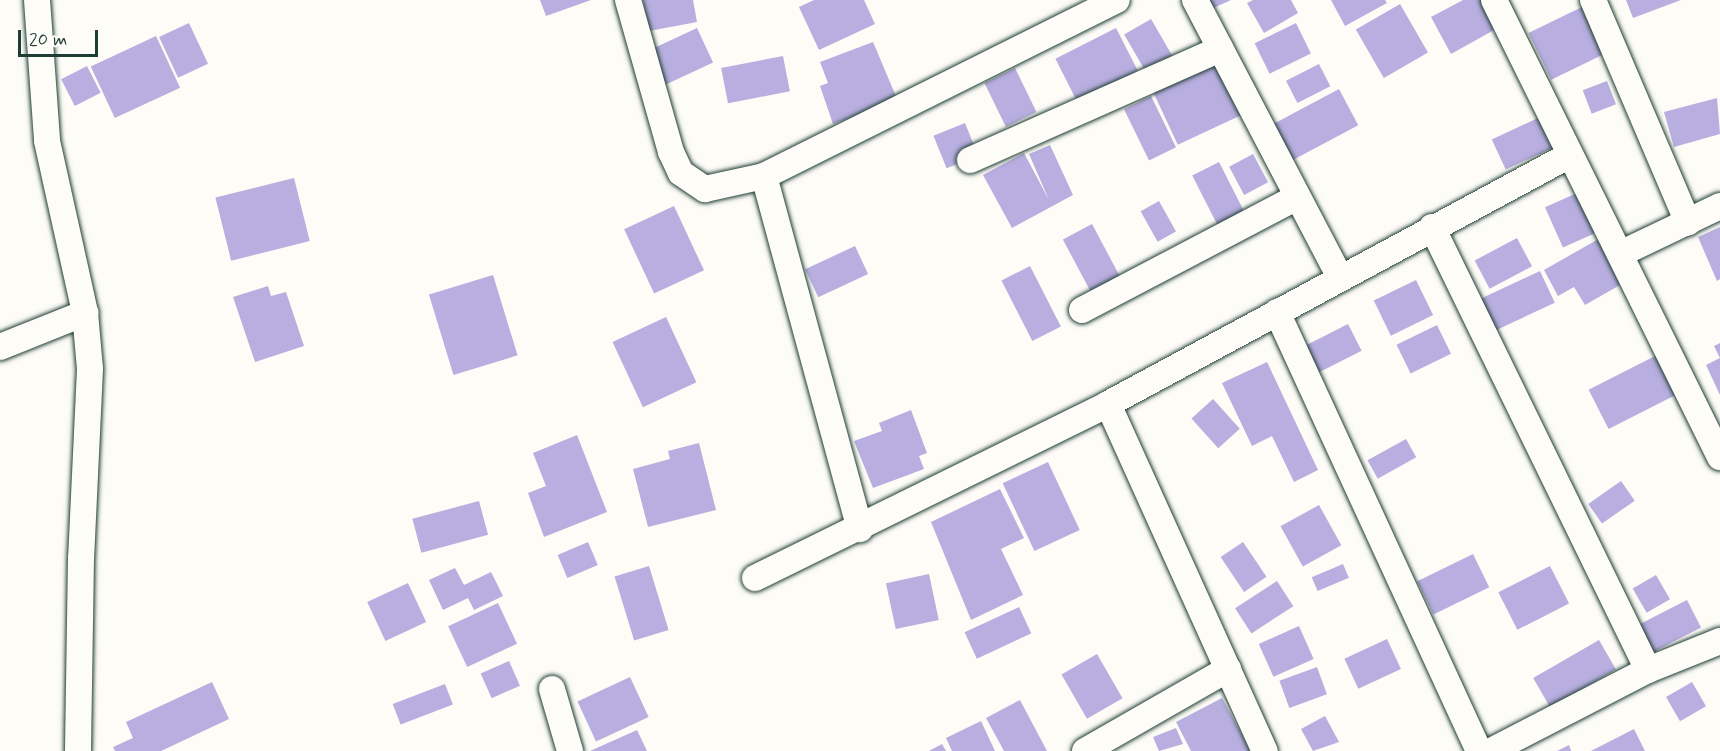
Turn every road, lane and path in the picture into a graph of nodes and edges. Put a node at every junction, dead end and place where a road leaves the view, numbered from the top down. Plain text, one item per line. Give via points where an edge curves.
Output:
1 (37, 0) edge
2 (628, 0) edge
3 (1117, 0) edge
4 (1195, 0) edge
5 (1494, 0) edge
6 (1593, 0) edge
7 (1221, 49) junction
8 (1568, 156) junction
9 (970, 160) dead end
10 (764, 176) junction
11 (1295, 198) junction
12 (1720, 206) edge
13 (1688, 223) junction
14 (1432, 227) junction
15 (1620, 254) junction
16 (1340, 277) junction
17 (1082, 310) dead end
18 (1277, 312) junction
19 (85, 313) junction
20 (0, 347) edge
21 (1108, 404) junction
22 (1720, 457) edge
23 (860, 529) junction
24 (754, 578) dead end
25 (1720, 641) edge
26 (1228, 669) junction
27 (1648, 670) junction
28 (552, 689) dead end
29 (78, 751) edge
30 (570, 751) edge
31 (1084, 751) edge
32 (1265, 751) edge
33 (1479, 751) edge
34 (1491, 751) edge

1 - 19 street via 47,141
2 - 10 street via 671,152 681,173 705,189
3 - 10 street
4 - 7 street
5 - 8 street
6 - 13 street
7 - 9 street
7 - 11 street
8 - 14 street
8 - 15 street
10 - 23 street
11 - 16 street
11 - 17 street
12 - 13 street
13 - 15 street
14 - 16 street
14 - 27 street
15 - 22 street
16 - 18 street
18 - 21 street
18 - 33 street
19 - 20 street
19 - 29 street via 90,369 81,558
21 - 23 street
21 - 26 street
23 - 24 street
25 - 27 street
26 - 31 street
26 - 32 street
27 - 34 street
28 - 30 street

